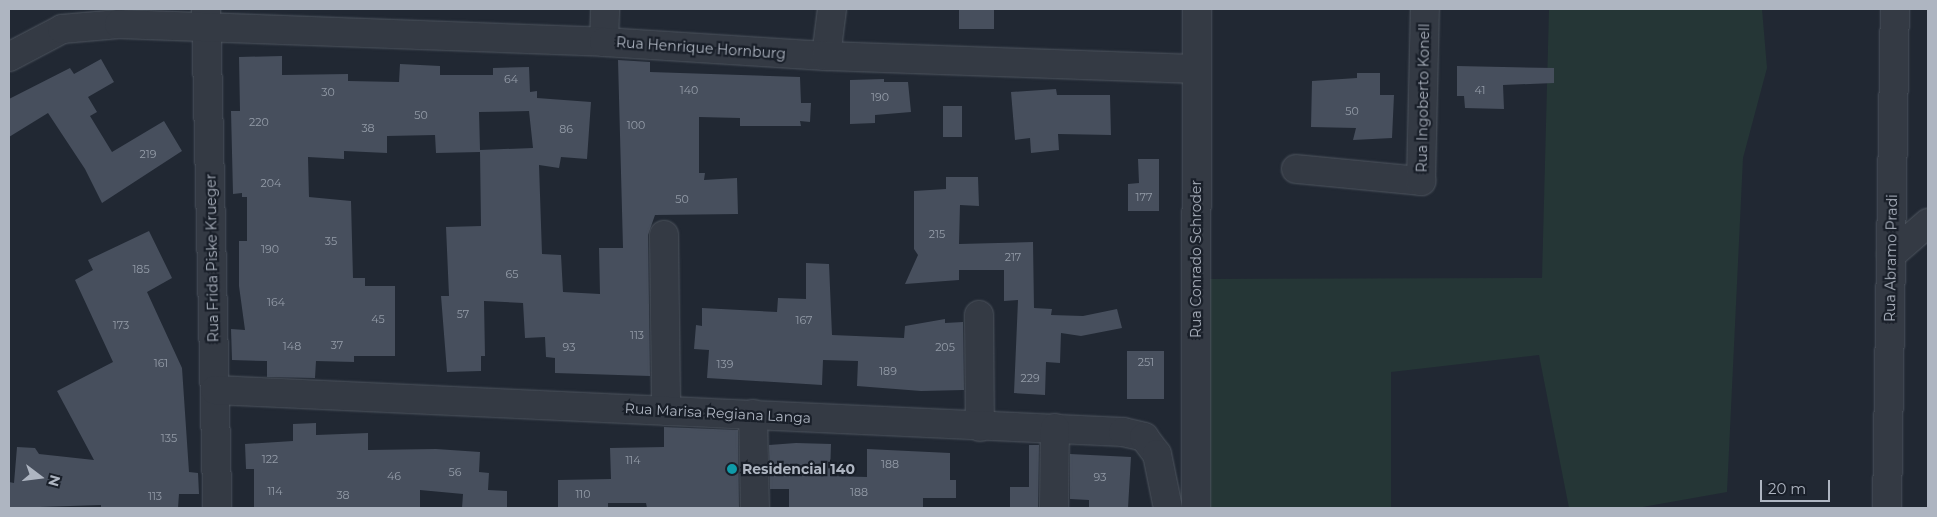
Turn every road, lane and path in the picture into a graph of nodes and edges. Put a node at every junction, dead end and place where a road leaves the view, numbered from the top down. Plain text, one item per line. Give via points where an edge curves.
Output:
1 (605, 9) edge
2 (832, 9) edge
3 (1197, 9) edge
4 (1424, 9) edge
5 (1895, 9) edge
6 (206, 17) edge
7 (604, 42) junction
8 (826, 56) junction
9 (9, 57) edge
10 (1196, 69) junction
11 (1296, 170) dead end
12 (1928, 223) edge
13 (664, 235) dead end
14 (1891, 255) junction
15 (980, 315) dead end
16 (215, 390) junction
17 (666, 411) junction
18 (753, 414) junction
19 (980, 427) junction
20 (1055, 428) junction
21 (217, 508) edge
22 (755, 508) edge
23 (1054, 508) edge
24 (1168, 508) edge
25 (1196, 508) edge
26 (1888, 508) edge

1 - 7 street
2 - 8 street
3 - 10 street, Rua Conrado Schroder
4 - 11 street, Rua Ingoberto Konell via 1421,181
5 - 14 street, Rua Abramo Pradi
6 - 7 street, Rua Henrique Hornburg
6 - 9 street, Rua Henrique Hornburg via 62,29
6 - 16 street, Rua Frida Piske Krueger
7 - 8 street, Rua Henrique Hornburg
8 - 10 street, Rua Henrique Hornburg
10 - 25 street, Rua Conrado Schroder
12 - 14 street
13 - 17 street
14 - 26 street, Rua Abramo Pradi
15 - 19 street
16 - 17 street, Rua Marisa Regiana Langa
16 - 21 street, Rua Frida Piske Krueger
17 - 18 street, Rua Marisa Regiana Langa
18 - 19 street, Rua Marisa Regiana Langa
18 - 22 street
19 - 20 street, Rua Marisa Regiana Langa
20 - 23 street
20 - 24 street, Rua Marisa Regiana Langa via 1123,432 1144,437 1157,454

